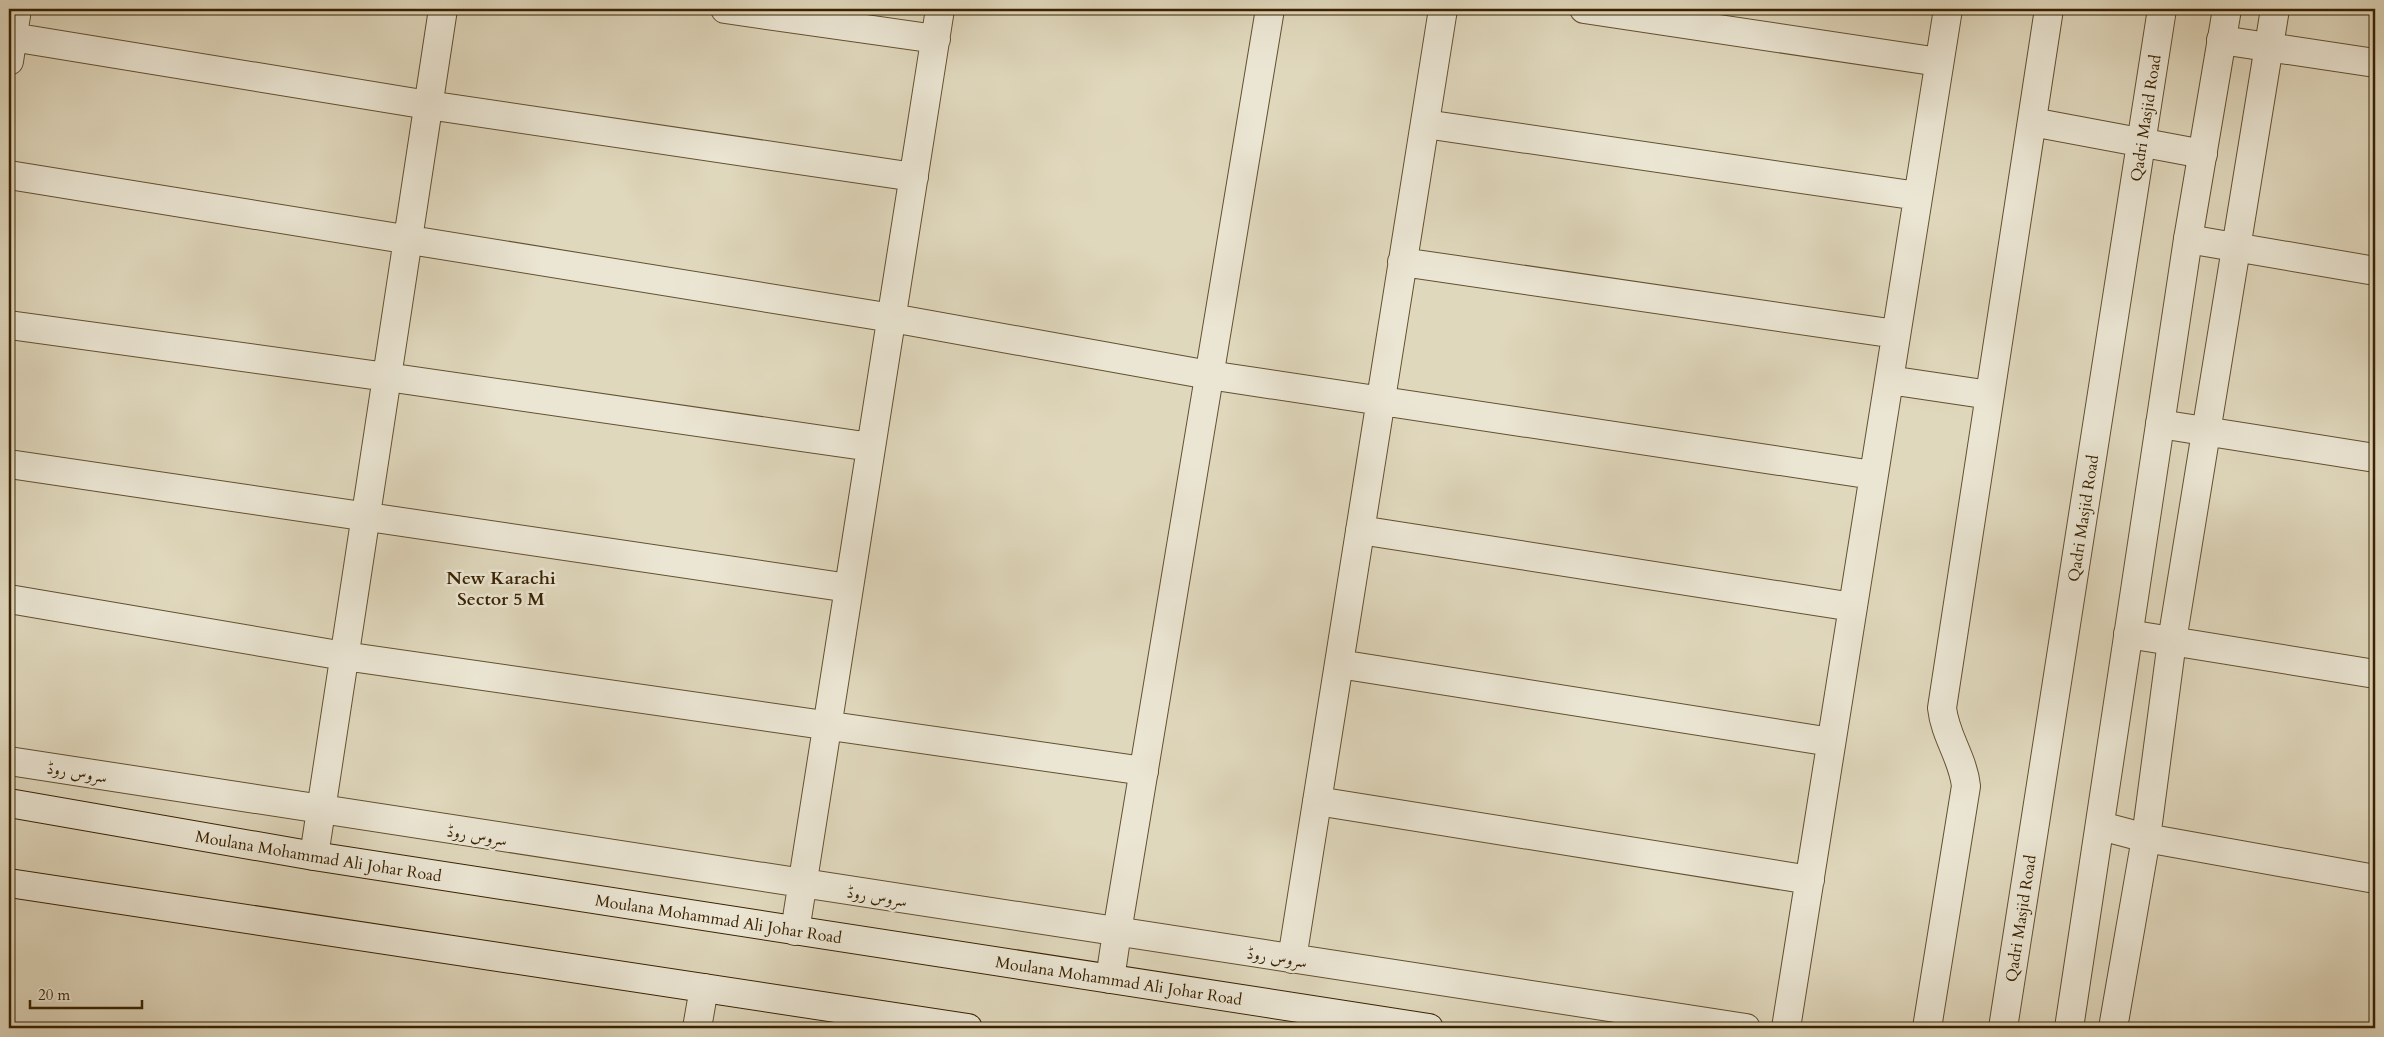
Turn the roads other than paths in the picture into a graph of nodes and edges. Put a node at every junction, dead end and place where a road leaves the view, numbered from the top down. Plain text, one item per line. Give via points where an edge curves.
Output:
1 (17, 9) edge
2 (443, 9) edge
3 (725, 9) edge
4 (940, 9) edge
5 (1270, 9) edge
6 (1443, 9) edge
7 (1584, 9) edge
8 (1948, 9) edge
9 (2050, 9) edge
10 (2162, 9) edge
11 (2228, 9) edge
12 (2275, 9) edge
13 (936, 39) junction
14 (2221, 40) junction
15 (2268, 47) junction
16 (11, 50) edge
17 (1940, 62) junction
18 (2375, 63) edge
19 (428, 105) junction
20 (2032, 122) junction
21 (1425, 124) junction
22 (2141, 142) junction
23 (2203, 154) junction
24 (9, 175) edge
25 (914, 177) junction
26 (1918, 196) junction
27 (408, 238) junction
28 (2188, 239) junction
29 (2236, 247) junction
30 (1402, 262) junction
31 (2375, 271) edge
32 (892, 318) junction
33 (9, 325) edge
34 (1896, 334) junction
35 (1209, 375) junction
36 (387, 377) junction
37 (1889, 380) junction
38 (1990, 395) junction
39 (1381, 399) junction
40 (2160, 424) junction
41 (2208, 431) junction
42 (871, 448) junction
43 (2375, 458) edge
44 (9, 464) edge
45 (1873, 475) junction
46 (366, 516) junction
47 (1360, 530) junction
48 (849, 588) junction
49 (9, 599) edge
50 (1853, 607) junction
51 (2128, 634) junction
52 (2172, 641) junction
53 (344, 656) junction
54 (1339, 664) junction
55 (2375, 674) edge
56 (827, 726) junction
57 (1831, 742) junction
58 (9, 761) edge
59 (1144, 771) junction
60 (1317, 801) junction
61 (9, 803) edge
62 (321, 811) junction
63 (2101, 826) junction
64 (2146, 838) junction
65 (314, 856) junction
66 (2375, 879) edge
67 (1810, 880) junction
68 (9, 883) edge
69 (803, 884) junction
70 (796, 931) junction
71 (1117, 932) junction
72 (1292, 959) junction
73 (1110, 979) junction
74 (704, 988) junction
75 (697, 1028) edge
76 (968, 1028) edge
77 (1429, 1028) edge
78 (1746, 1028) edge
79 (1786, 1028) edge
80 (1927, 1028) edge
81 (2003, 1028) edge
82 (2069, 1028) edge
83 (2113, 1028) edge

1 - 16 street
2 - 19 street
3 - 13 street
4 - 13 street
5 - 35 street
6 - 21 street
7 - 17 street
8 - 17 street
9 - 20 street
10 - 22 street, Qadri Masjid Road
11 - 14 street
12 - 15 street
13 - 25 street
14 - 15 street
14 - 23 street
15 - 18 street
15 - 29 street
16 - 19 street
17 - 26 street
19 - 25 street
19 - 27 street
20 - 22 street
20 - 38 street
21 - 26 street
21 - 30 street
22 - 23 street
22 - 81 street, Qadri Masjid Road
23 - 28 street
24 - 27 street
25 - 32 street
26 - 34 street
27 - 32 street
27 - 36 street
28 - 29 street
28 - 40 street
29 - 31 street
29 - 41 street
30 - 34 street
30 - 39 street
32 - 35 street
32 - 42 street
33 - 36 street
34 - 37 street
35 - 39 street
35 - 59 street
36 - 42 street
36 - 46 street
37 - 38 street
37 - 45 street
38 - 80 street via 1942,708 1943,724 1964,771 1966,786
39 - 45 street
39 - 47 street
40 - 41 street
40 - 51 street
41 - 43 street
41 - 52 street
42 - 48 street
44 - 46 street
45 - 50 street
46 - 48 street
46 - 53 street
47 - 50 street
47 - 54 street
48 - 56 street
49 - 53 street
50 - 57 street
51 - 52 street
51 - 63 street
52 - 55 street
52 - 64 street
53 - 56 street
53 - 62 street
54 - 57 street
54 - 60 street
56 - 59 street
56 - 69 street
57 - 67 street
58 - 62 street, سروس روڈ
59 - 71 street
60 - 67 street
60 - 72 street
61 - 65 street, Moulana Mohammad Ali Johar Road
62 - 65 street
62 - 69 street, سروس روڈ
63 - 64 street
63 - 82 street
64 - 66 street
64 - 83 street
65 - 70 street, Moulana Mohammad Ali Johar Road
67 - 79 street
68 - 74 street
69 - 70 street
69 - 71 street, سروس روڈ
70 - 73 street, Moulana Mohammad Ali Johar Road
71 - 72 street, سروس روڈ
71 - 73 street
72 - 78 street, سروس روڈ
73 - 77 street, Moulana Mohammad Ali Johar Road
74 - 75 street
74 - 76 street

